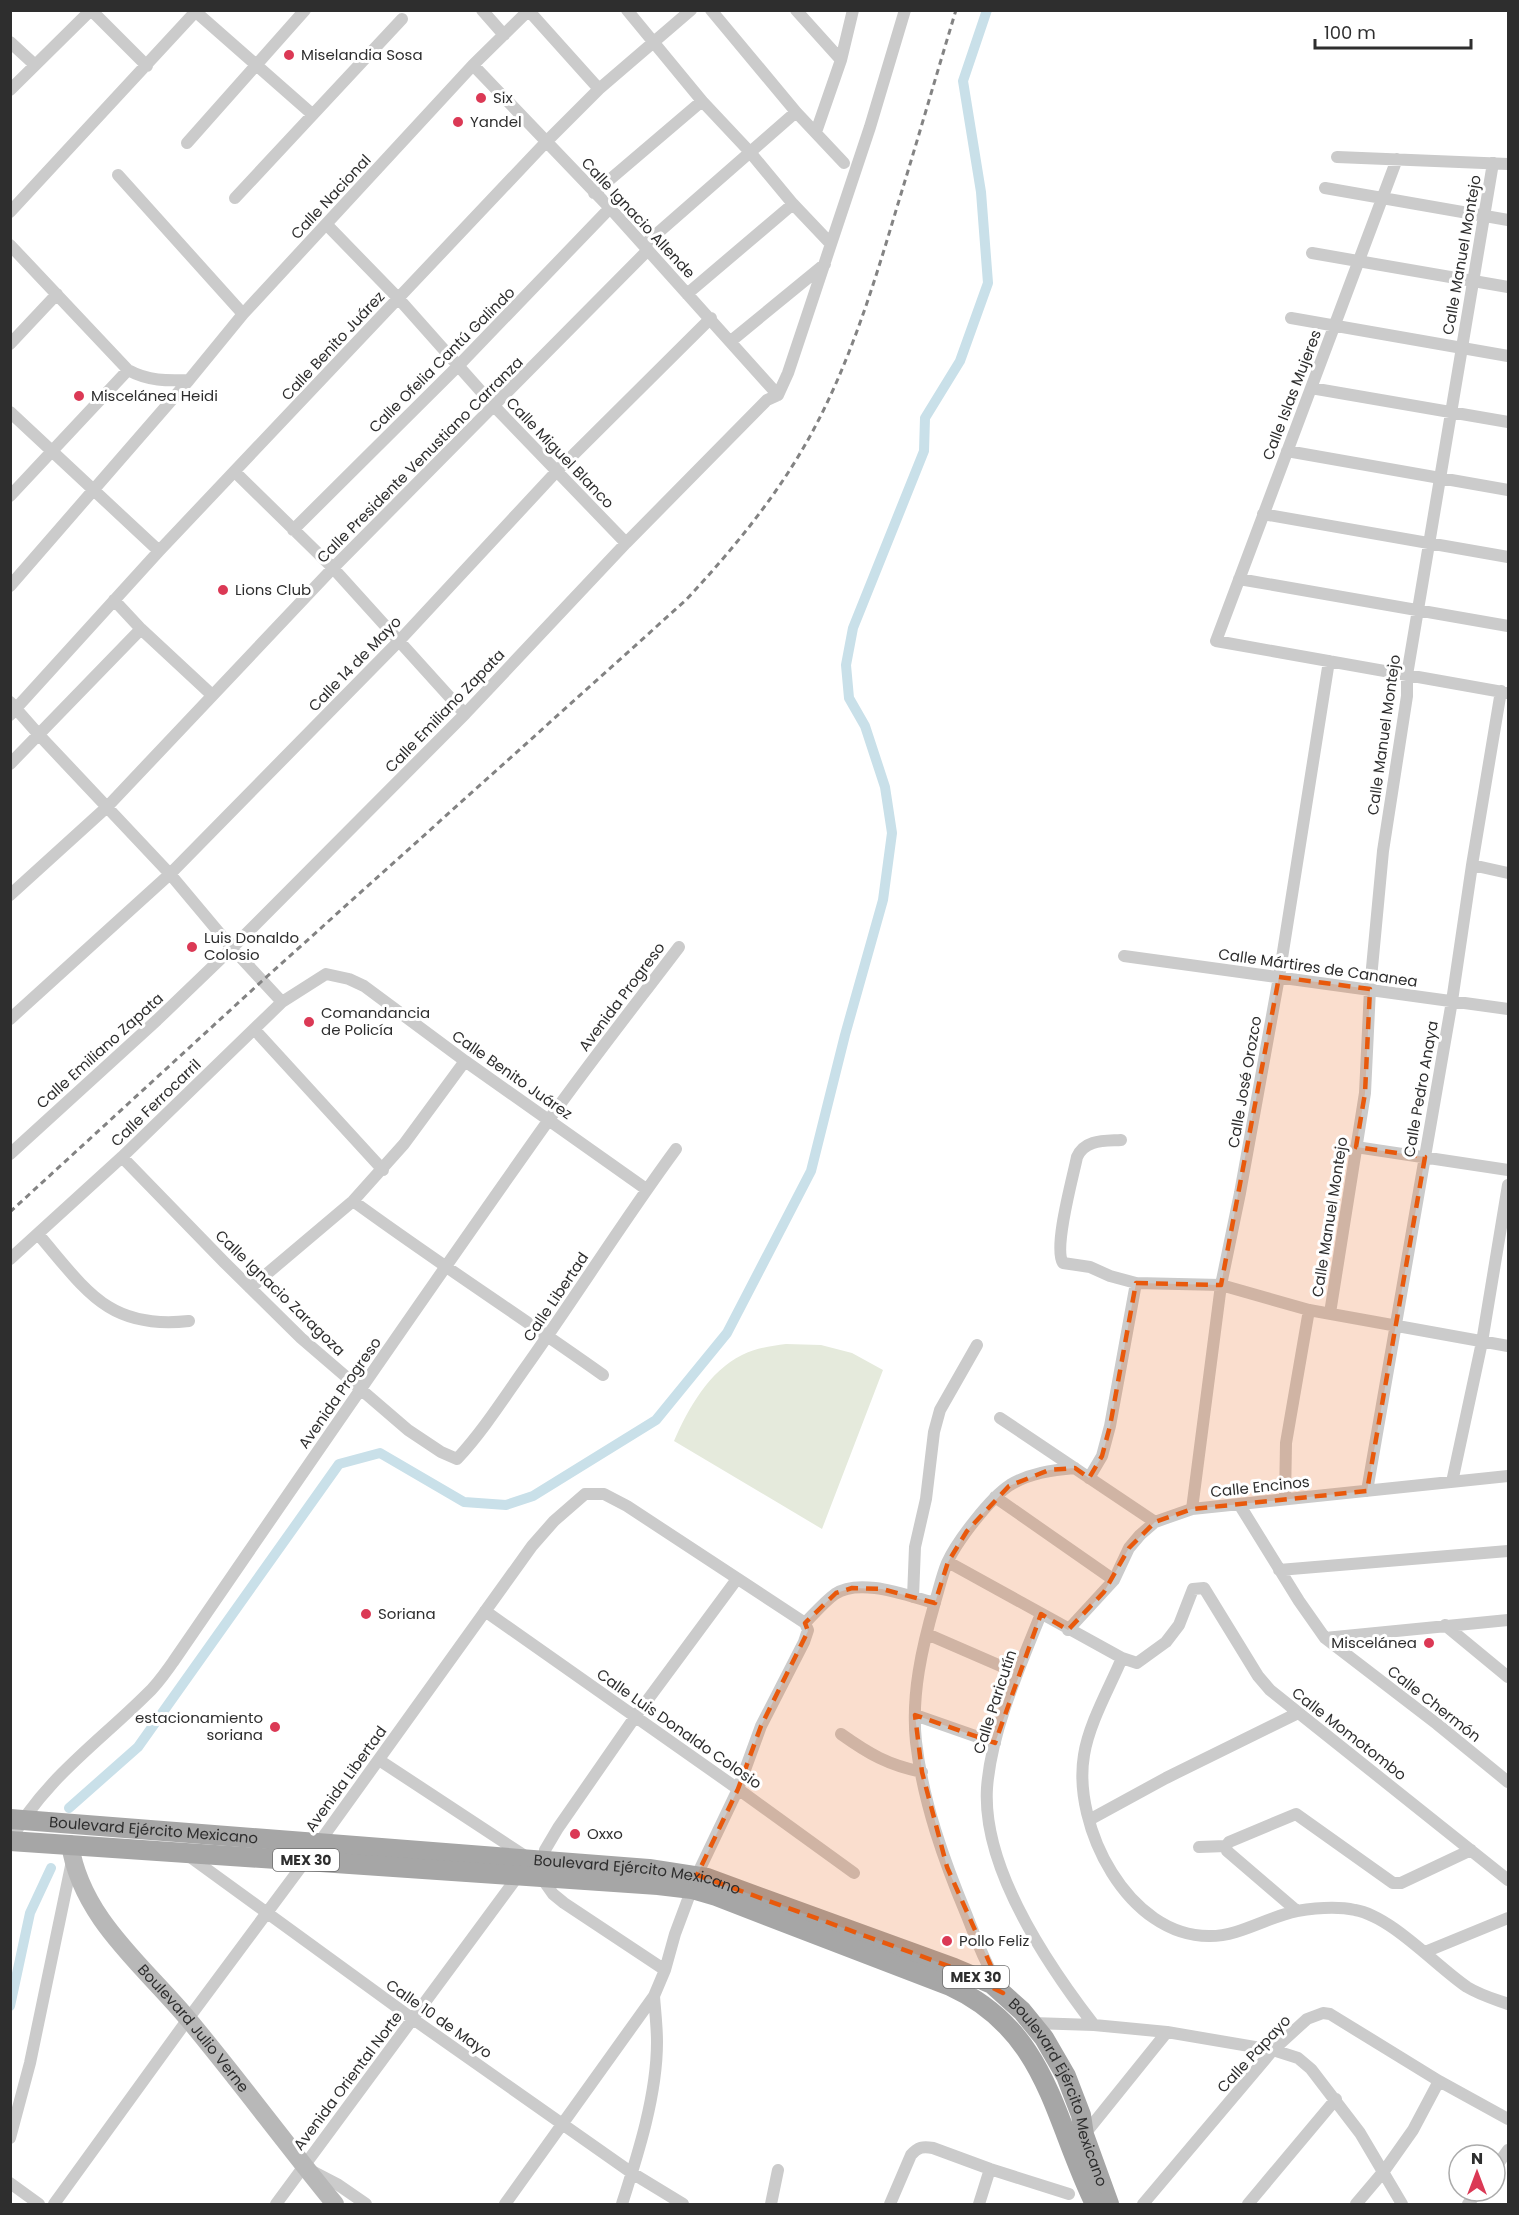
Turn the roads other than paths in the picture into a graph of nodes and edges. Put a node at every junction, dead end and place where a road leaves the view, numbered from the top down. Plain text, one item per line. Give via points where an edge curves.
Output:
1 (91, 10) edge
2 (305, 10) edge
3 (482, 10) edge
4 (627, 10) edge
5 (691, 10) edge
6 (711, 10) edge
7 (796, 10) edge
8 (853, 10) edge
9 (905, 10) edge
10 (196, 11) edge
11 (529, 11) edge
12 (402, 19) dead end
13 (504, 35) junction
14 (10, 42) edge
15 (653, 42) junction
16 (841, 60) junction
17 (35, 65) junction
18 (473, 65) junction
19 (147, 66) junction
20 (256, 66) junction
21 (10, 90) edge
22 (599, 90) junction
23 (702, 101) junction
24 (796, 112) junction
25 (312, 114) junction
26 (816, 132) junction
27 (547, 141) junction
28 (187, 143) dead end
29 (749, 151) junction
30 (1337, 157) dead end
31 (1397, 159) junction
32 (844, 163) dead end
33 (1492, 163) junction
34 (1509, 164) edge
35 (118, 175) dead end
36 (1325, 189) dead end
37 (594, 193) junction
38 (236, 198) dead end
39 (1382, 198) junction
40 (793, 204) junction
41 (610, 208) junction
42 (10, 212) edge
43 (1484, 215) junction
44 (1509, 219) edge
45 (327, 225) junction
46 (830, 243) junction
47 (10, 245) edge
48 (646, 248) junction
49 (1312, 253) dead end
50 (1359, 261) junction
51 (826, 263) junction
52 (1473, 280) junction
53 (1509, 287) edge
54 (57, 294) junction
55 (687, 294) junction
56 (398, 298) junction
57 (243, 314) junction
58 (711, 318) junction
59 (1291, 318) dead end
60 (1334, 326) junction
61 (731, 341) junction
62 (10, 344) edge
63 (1461, 348) junction
64 (1509, 357) edge
65 (458, 366) junction
66 (128, 370) junction
67 (189, 380) junction
68 (1311, 388) junction
69 (778, 395) junction
70 (494, 406) junction
71 (10, 412) edge
72 (1450, 412) junction
73 (1509, 423) edge
74 (1287, 451) junction
75 (52, 452) junction
76 (236, 472) junction
77 (556, 472) junction
78 (1439, 478) junction
79 (93, 490) junction
80 (1509, 490) edge
81 (10, 496) edge
82 (1263, 514) junction
83 (292, 530) junction
84 (626, 543) junction
85 (1428, 543) junction
86 (159, 551) junction
87 (1509, 557) edge
88 (333, 568) junction
89 (1239, 579) junction
90 (10, 586) edge
91 (114, 600) junction
92 (1417, 610) junction
93 (1509, 626) edge
94 (141, 629) junction
95 (399, 641) junction
96 (1329, 661) junction
97 (1407, 675) junction
98 (1505, 692) edge
99 (212, 695) junction
100 (13, 709) edge
101 (465, 714) junction
102 (40, 736) junction
103 (10, 764) edge
104 (107, 807) junction
105 (1472, 865) junction
106 (1509, 873) edge
107 (170, 874) junction
108 (10, 895) edge
109 (679, 946) dead end
110 (232, 948) junction
111 (1124, 956) dead end
112 (326, 974) joint
113 (1280, 977) junction
114 (1370, 989) junction
115 (1452, 1001) junction
116 (282, 1002) junction
117 (1509, 1009) edge
118 (10, 1019) edge
119 (254, 1029) junction
120 (465, 1061) junction
121 (549, 1119) junction
122 (1121, 1140) dead end
123 (1356, 1147) junction
124 (676, 1149) dead end
125 (10, 1154) edge
126 (122, 1157) junction
127 (1425, 1157) junction
128 (383, 1170) junction
129 (1509, 1170) edge
130 (1509, 1185) edge
131 (646, 1190) junction
132 (352, 1201) junction
133 (38, 1234) junction
134 (10, 1258) edge
135 (446, 1269) junction
136 (1136, 1283) junction
137 (1221, 1285) junction
138 (250, 1288) junction
139 (1309, 1310) junction
140 (1330, 1313) junction
141 (189, 1321) dead end
142 (1396, 1326) junction
143 (548, 1336) junction
144 (1482, 1342) junction
145 (978, 1345) dead end
146 (1509, 1346) edge
147 (603, 1375) dead end
148 (360, 1388) junction
149 (1000, 1418) dead end
150 (457, 1459) joint
151 (1075, 1467) junction
152 (1509, 1476) edge
153 (1089, 1478) junction
154 (1452, 1482) junction
155 (1367, 1491) junction
156 (995, 1497) junction
157 (1285, 1499) junction
158 (1239, 1504) junction
159 (1192, 1509) junction
160 (1155, 1522) junction
161 (1509, 1551) edge
162 (948, 1562) junction
163 (1280, 1570) junction
164 (737, 1579) junction
165 (1114, 1580) junction
166 (913, 1597) junction
167 (935, 1603) junction
168 (485, 1611) junction
169 (1041, 1614) junction
170 (1509, 1620) edge
171 (804, 1623) junction
172 (1445, 1625) junction
173 (1068, 1630) junction
174 (927, 1634) junction
175 (1324, 1638) junction
176 (1122, 1658) junction
177 (1017, 1673) junction
178 (1509, 1677) edge
179 (1298, 1713) junction
180 (915, 1715) junction
181 (635, 1717) junction
182 (841, 1734) dead end
183 (995, 1743) junction
184 (379, 1760) junction
185 (922, 1772) junction
186 (1509, 1782) edge
187 (738, 1789) junction
188 (21, 1820) edge
189 (1089, 1820) junction
190 (14, 1842) edge
191 (318, 1844) junction
192 (1226, 1846) junction
193 (1199, 1847) dead end
194 (69, 1849) junction
195 (1471, 1850) junction
196 (182, 1852) junction
197 (306, 1860) junction
198 (533, 1868) junction
199 (854, 1873) dead end
200 (1509, 1880) edge
201 (694, 1882) junction
202 (1297, 1911) junction
203 (267, 1913) junction
204 (1509, 1918) edge
205 (1425, 1952) junction
206 (665, 1970) junction
207 (1003, 1993) junction
208 (654, 1996) junction
209 (1509, 2004) edge
210 (188, 2019) junction
211 (413, 2019) junction
212 (1032, 2023) junction
213 (1094, 2025) junction
214 (1167, 2032) junction
215 (1274, 2050) junction
216 (1438, 2081) junction
217 (1336, 2099) junction
218 (1509, 2119) edge
219 (562, 2123) junction
220 (1084, 2135) junction
221 (10, 2138) edge
222 (304, 2167) junction
223 (990, 2169) junction
224 (778, 2170) dead end
225 (1384, 2171) junction
226 (632, 2173) junction
227 (10, 2183) edge
228 (1069, 2199) edge
229 (1098, 2202) edge
230 (39, 2205) edge
231 (54, 2205) edge
232 (276, 2205) edge
233 (335, 2205) edge
234 (366, 2205) edge
235 (505, 2205) edge
236 (622, 2205) edge
237 (683, 2205) edge
238 (771, 2205) edge
239 (890, 2205) edge
240 (979, 2205) edge
241 (1143, 2205) edge
242 (1248, 2205) edge
243 (1356, 2205) edge
244 (1402, 2205) edge

1 - 17 street
1 - 19 street
2 - 20 street
3 - 13 street
4 - 15 street
5 - 15 street, Calle Benito Juárez
6 - 24 street
7 - 16 street
8 - 16 street
9 - 46 street, Calle Emiliano Zapata
10 - 19 street
10 - 20 street
11 - 13 street, Calle Nacional
11 - 22 street
12 - 25 street
13 - 18 street, Calle Nacional
14 - 17 street
15 - 22 street, Calle Benito Juárez
15 - 23 street
16 - 26 street
17 - 21 street
18 - 27 street, Calle Ignacio Allende
18 - 45 street, Calle Nacional
19 - 42 street
20 - 25 street
20 - 28 street
22 - 27 street, Calle Benito Juárez
23 - 29 street
23 - 37 street
24 - 26 street
24 - 29 street, Calle Presidente Venustiano Carranza
25 - 38 street
26 - 32 street
27 - 37 street, Calle Ignacio Allende
27 - 56 street, Calle Benito Juárez
29 - 40 street
29 - 48 street, Calle Presidente Venustiano Carranza
30 - 31 street
31 - 33 street
31 - 39 street, Calle Islas Mujeres
33 - 34 street
33 - 43 street, Calle Manuel Montejo
35 - 57 street
36 - 39 street
37 - 41 street, Calle Ignacio Allende
39 - 43 street
39 - 50 street, Calle Islas Mujeres
40 - 46 street
40 - 55 street
41 - 48 street, Calle Ignacio Allende
41 - 65 street, Calle Ofelia Cantú Galindo
43 - 44 street
43 - 52 street, Calle Manuel Montejo
45 - 56 street, Calle Miguel Blanco
45 - 57 street, Calle Nacional
46 - 51 street, Calle Emiliano Zapata
47 - 54 street
48 - 55 street, Calle Ignacio Allende
48 - 70 street, Calle Presidente Venustiano Carranza
49 - 50 street
50 - 52 street
50 - 60 street, Calle Islas Mujeres
51 - 61 street
51 - 69 street, Calle Emiliano Zapata
52 - 53 street
52 - 63 street, Calle Manuel Montejo
54 - 62 street
54 - 66 street
55 - 58 street, Calle Ignacio Allende
56 - 65 street, Calle Miguel Blanco
56 - 76 street, Calle Benito Juárez
57 - 67 street, Calle Nacional
58 - 61 street, Calle Ignacio Allende
58 - 77 street, Calle 14 de Mayo
59 - 60 street
60 - 63 street
60 - 68 street, Calle Islas Mujeres
61 - 69 street, Calle Ignacio Allende
63 - 64 street
63 - 72 street, Calle Manuel Montejo
65 - 70 street, Calle Miguel Blanco
65 - 83 street, Calle Ofelia Cantú Galindo
66 - 67 street via 148,379
66 - 75 street
67 - 79 street, Calle Nacional
68 - 72 street
68 - 74 street, Calle Islas Mujeres
69 - 84 street, Calle Emiliano Zapata via 767,400
70 - 77 street, Calle Miguel Blanco
70 - 88 street, Calle Presidente Venustiano Carranza
71 - 75 street
72 - 73 street
72 - 78 street, Calle Manuel Montejo
74 - 78 street
74 - 82 street, Calle Islas Mujeres
75 - 79 street
75 - 81 street
76 - 83 street
76 - 86 street, Calle Benito Juárez
77 - 84 street, Calle Miguel Blanco
77 - 95 street, Calle 14 de Mayo
78 - 80 street
78 - 85 street, Calle Manuel Montejo
79 - 86 street
79 - 90 street, Calle Nacional
82 - 85 street
82 - 89 street, Calle Islas Mujeres
83 - 88 street
84 - 101 street, Calle Emiliano Zapata
85 - 87 street
85 - 92 street, Calle Manuel Montejo
86 - 91 street, Calle Benito Juárez
88 - 95 street
88 - 99 street, Calle Presidente Venustiano Carranza
89 - 92 street
89 - 96 street, Calle Islas Mujeres via 1216,641
91 - 94 street
91 - 100 street, Calle Benito Juárez
92 - 93 street
92 - 97 street, Calle Manuel Montejo
94 - 99 street
94 - 102 street
95 - 101 street
95 - 107 street, Calle 14 de Mayo
96 - 97 street
96 - 113 street, Calle José Orozco
97 - 98 street
97 - 114 street, Calle Manuel Montejo via 1383,851
98 - 105 street, Calle Pedro Anaya
99 - 104 street, Calle Presidente Venustiano Carranza
100 - 102 street
101 - 110 street, Calle Emiliano Zapata
102 - 103 street
102 - 104 street
104 - 107 street
104 - 108 street, Calle Presidente Venustiano Carranza
105 - 106 street
105 - 115 street, Calle Pedro Anaya
107 - 110 street
107 - 118 street, Calle 14 de Mayo
109 - 121 street, Avenida Progreso
110 - 116 street
110 - 125 street, Calle Emiliano Zapata
111 - 113 street, Calle Mártires de Cananea
112 - 116 street, Calle Ferrocarril
112 - 120 street, Calle Benito Juárez via 364,986
113 - 114 street, Calle Mártires de Cananea
113 - 137 street, Calle José Orozco
114 - 115 street, Calle Mártires de Cananea
114 - 123 street, Calle Manuel Montejo via 1365,1093
115 - 117 street, Calle Mártires de Cananea
115 - 127 street, Calle Pedro Anaya
116 - 119 street, Calle Ferrocarril
119 - 126 street, Calle Ferrocarril
119 - 128 street
120 - 121 street, Calle Benito Juárez
120 - 128 street
121 - 131 street, Calle Benito Juárez
121 - 135 street, Avenida Progreso
122 - 136 street via 1092,1143 1081,1149 1059,1254 1063,1263 1090,1267
123 - 127 street
123 - 140 street, Calle Manuel Montejo
124 - 131 street, Calle Libertad
126 - 133 street, Calle Ferrocarril
126 - 138 street, Calle Ignacio Zaragoza
127 - 129 street
127 - 142 street, Calle Pedro Anaya
128 - 132 street
130 - 144 street
131 - 143 street, Calle Libertad
132 - 135 street
132 - 138 street
133 - 134 street, Calle Ferrocarril
133 - 141 street via 93,1296 110,1309 149,1323
135 - 143 street
135 - 148 street, Avenida Progreso
136 - 137 street
136 - 153 street via 1110,1426 1102,1456
137 - 139 street
137 - 159 street, Calle José Orozco
138 - 148 street, Calle Ignacio Zaragoza
139 - 140 street
139 - 157 street, Calle Manuel Montejo via 1286,1443
140 - 142 street
142 - 144 street
142 - 155 street, Calle Pedro Anaya
143 - 147 street
143 - 150 street, Calle Libertad
144 - 146 street
144 - 154 street
145 - 166 street via 940,1410 934,1432 926,1499 915,1547
148 - 150 street, Calle Ignacio Zaragoza via 408,1430
148 - 188 street, Avenida Progreso via 173,1662 149,1692 41,1795
149 - 151 street
151 - 153 street
151 - 156 street via 1026,1477
152 - 154 street, Calle Encinos
153 - 160 street
154 - 155 street, Calle Encinos
155 - 157 street, Calle Encinos
156 - 162 street
156 - 165 street
157 - 158 street, Calle Encinos
158 - 159 street, Calle Encinos
158 - 163 street, Calle Chermón
159 - 160 street, Calle Encinos
160 - 165 street, Calle Encinos via 1129,1548
161 - 163 street
162 - 167 street
162 - 169 street
163 - 175 street, Calle Chermón
164 - 168 street, Avenida Libertad via 627,1506 604,1494 585,1494 532,1546
164 - 171 street
164 - 181 street, Avenida Oriental Norte
165 - 173 street, Calle Encinos
166 - 167 street
166 - 171 street via 882,1589 852,1588 836,1593
167 - 174 street
168 - 181 street, Calle Luis Donaldo Colosio
168 - 184 street, Avenida Libertad
169 - 173 street
169 - 177 street, Calle Paricutín
170 - 172 street
171 - 187 street via 808,1630 804,1642 761,1726
172 - 175 street
172 - 178 street
173 - 176 street
174 - 177 street
174 - 180 street
175 - 186 street, Calle Chermón
176 - 179 street, Calle Momotombo via 1137,1663 1166,1642 1179,1624 1193,1589 1204,1587 1258,1676
176 - 189 street via 1084,1753 1082,1774
177 - 183 street, Calle Paricutín
179 - 189 street
179 - 195 street, Calle Momotombo
180 - 183 street
180 - 185 street
181 - 187 street, Calle Luis Donaldo Colosio
181 - 198 street, Avenida Oriental Norte
182 - 185 street via 886,1763
183 - 213 street, Calle Paricutín via 987,1790 989,1826 997,1860 1014,1902 1069,1993
184 - 191 street, Avenida Libertad
184 - 198 street via 518,1849
185 - 207 street via 947,1867
187 - 199 street, Calle Luis Donaldo Colosio
187 - 201 street
188 - 190 street, Avenida Progreso
188 - 191 main road, Boulevard Ejército Mexicano / MEX 30
189 - 202 street via 1100,1849 1126,1892 1140,1909 1170,1928 1211,1936 1233,1933
190 - 194 main road, Boulevard Ejército Mexicano / MEX 30
191 - 197 street, Avenida Libertad
191 - 198 main road, Boulevard Ejército Mexicano / MEX 30
192 - 193 street
192 - 195 street via 1300,1815 1393,1883 1401,1883
192 - 202 street via 1227,1851
194 - 196 main road, Boulevard Ejército Mexicano / MEX 30
194 - 210 street, Boulevard Julio Verne via 96,1913
194 - 221 street via 30,2063
195 - 200 street, Calle Momotombo
196 - 197 main road, Boulevard Ejército Mexicano / MEX 30
196 - 203 street, Calle 10 de Mayo
197 - 198 main road, Boulevard Ejército Mexicano / MEX 30
197 - 203 street, Avenida Libertad
198 - 201 main road, Boulevard Ejército Mexicano / MEX 30 via 649,1869
198 - 206 street via 564,1904
198 - 211 street, Avenida Oriental Norte
201 - 206 street
201 - 207 main road, Boulevard Ejército Mexicano / MEX 30 via 954,1968 992,1984
201 - 229 main road, Boulevard Ejército Mexicano / MEX 30 via 980,2001 1015,2034 1035,2061
202 - 205 street via 1358,1910 1375,1916
203 - 210 street, Avenida Libertad
203 - 211 street, Calle 10 de Mayo
204 - 205 street
205 - 209 street via 1466,1986
206 - 208 street
207 - 212 main road, Boulevard Ejército Mexicano / MEX 30
208 - 219 street
208 - 226 street via 657,2043 653,2076
210 - 222 street, Boulevard Julio Verne
210 - 231 street, Avenida Libertad
211 - 219 street, Calle 10 de Mayo
211 - 222 street, Avenida Oriental Norte
212 - 213 street
212 - 220 main road, Boulevard Ejército Mexicano / MEX 30 via 1066,2076
213 - 214 street
214 - 215 street
214 - 220 street
215 - 216 street, Calle Papayo via 1307,2019 1330,2014
215 - 217 street via 1298,2058 1311,2068
215 - 241 street, Calle Papayo
216 - 218 street, Calle Papayo
216 - 225 street via 1413,2130
217 - 225 street
217 - 242 street
219 - 226 street, Calle 10 de Mayo
219 - 235 street
220 - 229 main road, Boulevard Ejército Mexicano / MEX 30
222 - 232 street, Avenida Oriental Norte
222 - 233 street, Boulevard Julio Verne
222 - 234 street
223 - 228 street
223 - 239 street via 924,2146 916,2149 906,2163
223 - 240 street
224 - 238 street
225 - 243 street
225 - 244 street
226 - 236 street
226 - 237 street, Calle 10 de Mayo
227 - 230 street
228 - 229 street

